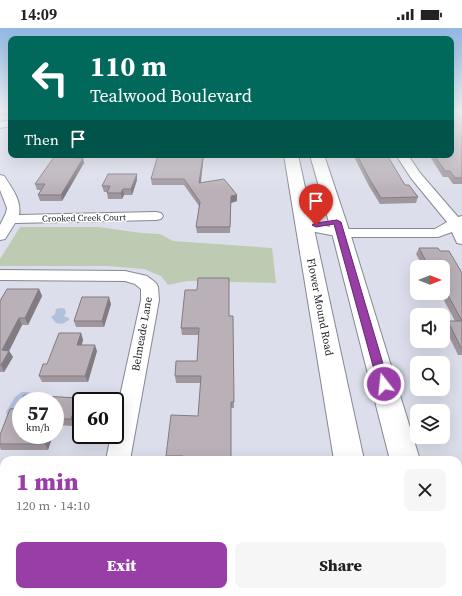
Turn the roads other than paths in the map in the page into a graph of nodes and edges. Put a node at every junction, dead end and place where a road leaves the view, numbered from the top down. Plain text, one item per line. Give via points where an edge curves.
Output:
1 (292, 158) edge
2 (317, 158) edge
3 (404, 158) edge
4 (0, 179) edge
5 (156, 216) dead end
6 (12, 219) junction
7 (459, 222) edge
8 (305, 226) junction
9 (339, 227) junction
10 (0, 236) edge
11 (462, 240) edge
12 (0, 275) edge
13 (119, 456) edge
14 (348, 456) edge
15 (404, 456) edge

1 - 8 main road, Flower Mound Road
2 - 9 main road
3 - 7 street via 415,175
4 - 6 street via 12,199
5 - 6 street, Crooked Creek Court
6 - 10 street
7 - 9 street via 438,233
7 - 11 street
8 - 9 street
8 - 14 main road, Flower Mound Road
9 - 15 main road
12 - 13 street, Belmeade Lane via 125,276 141,280 150,287 150,300

